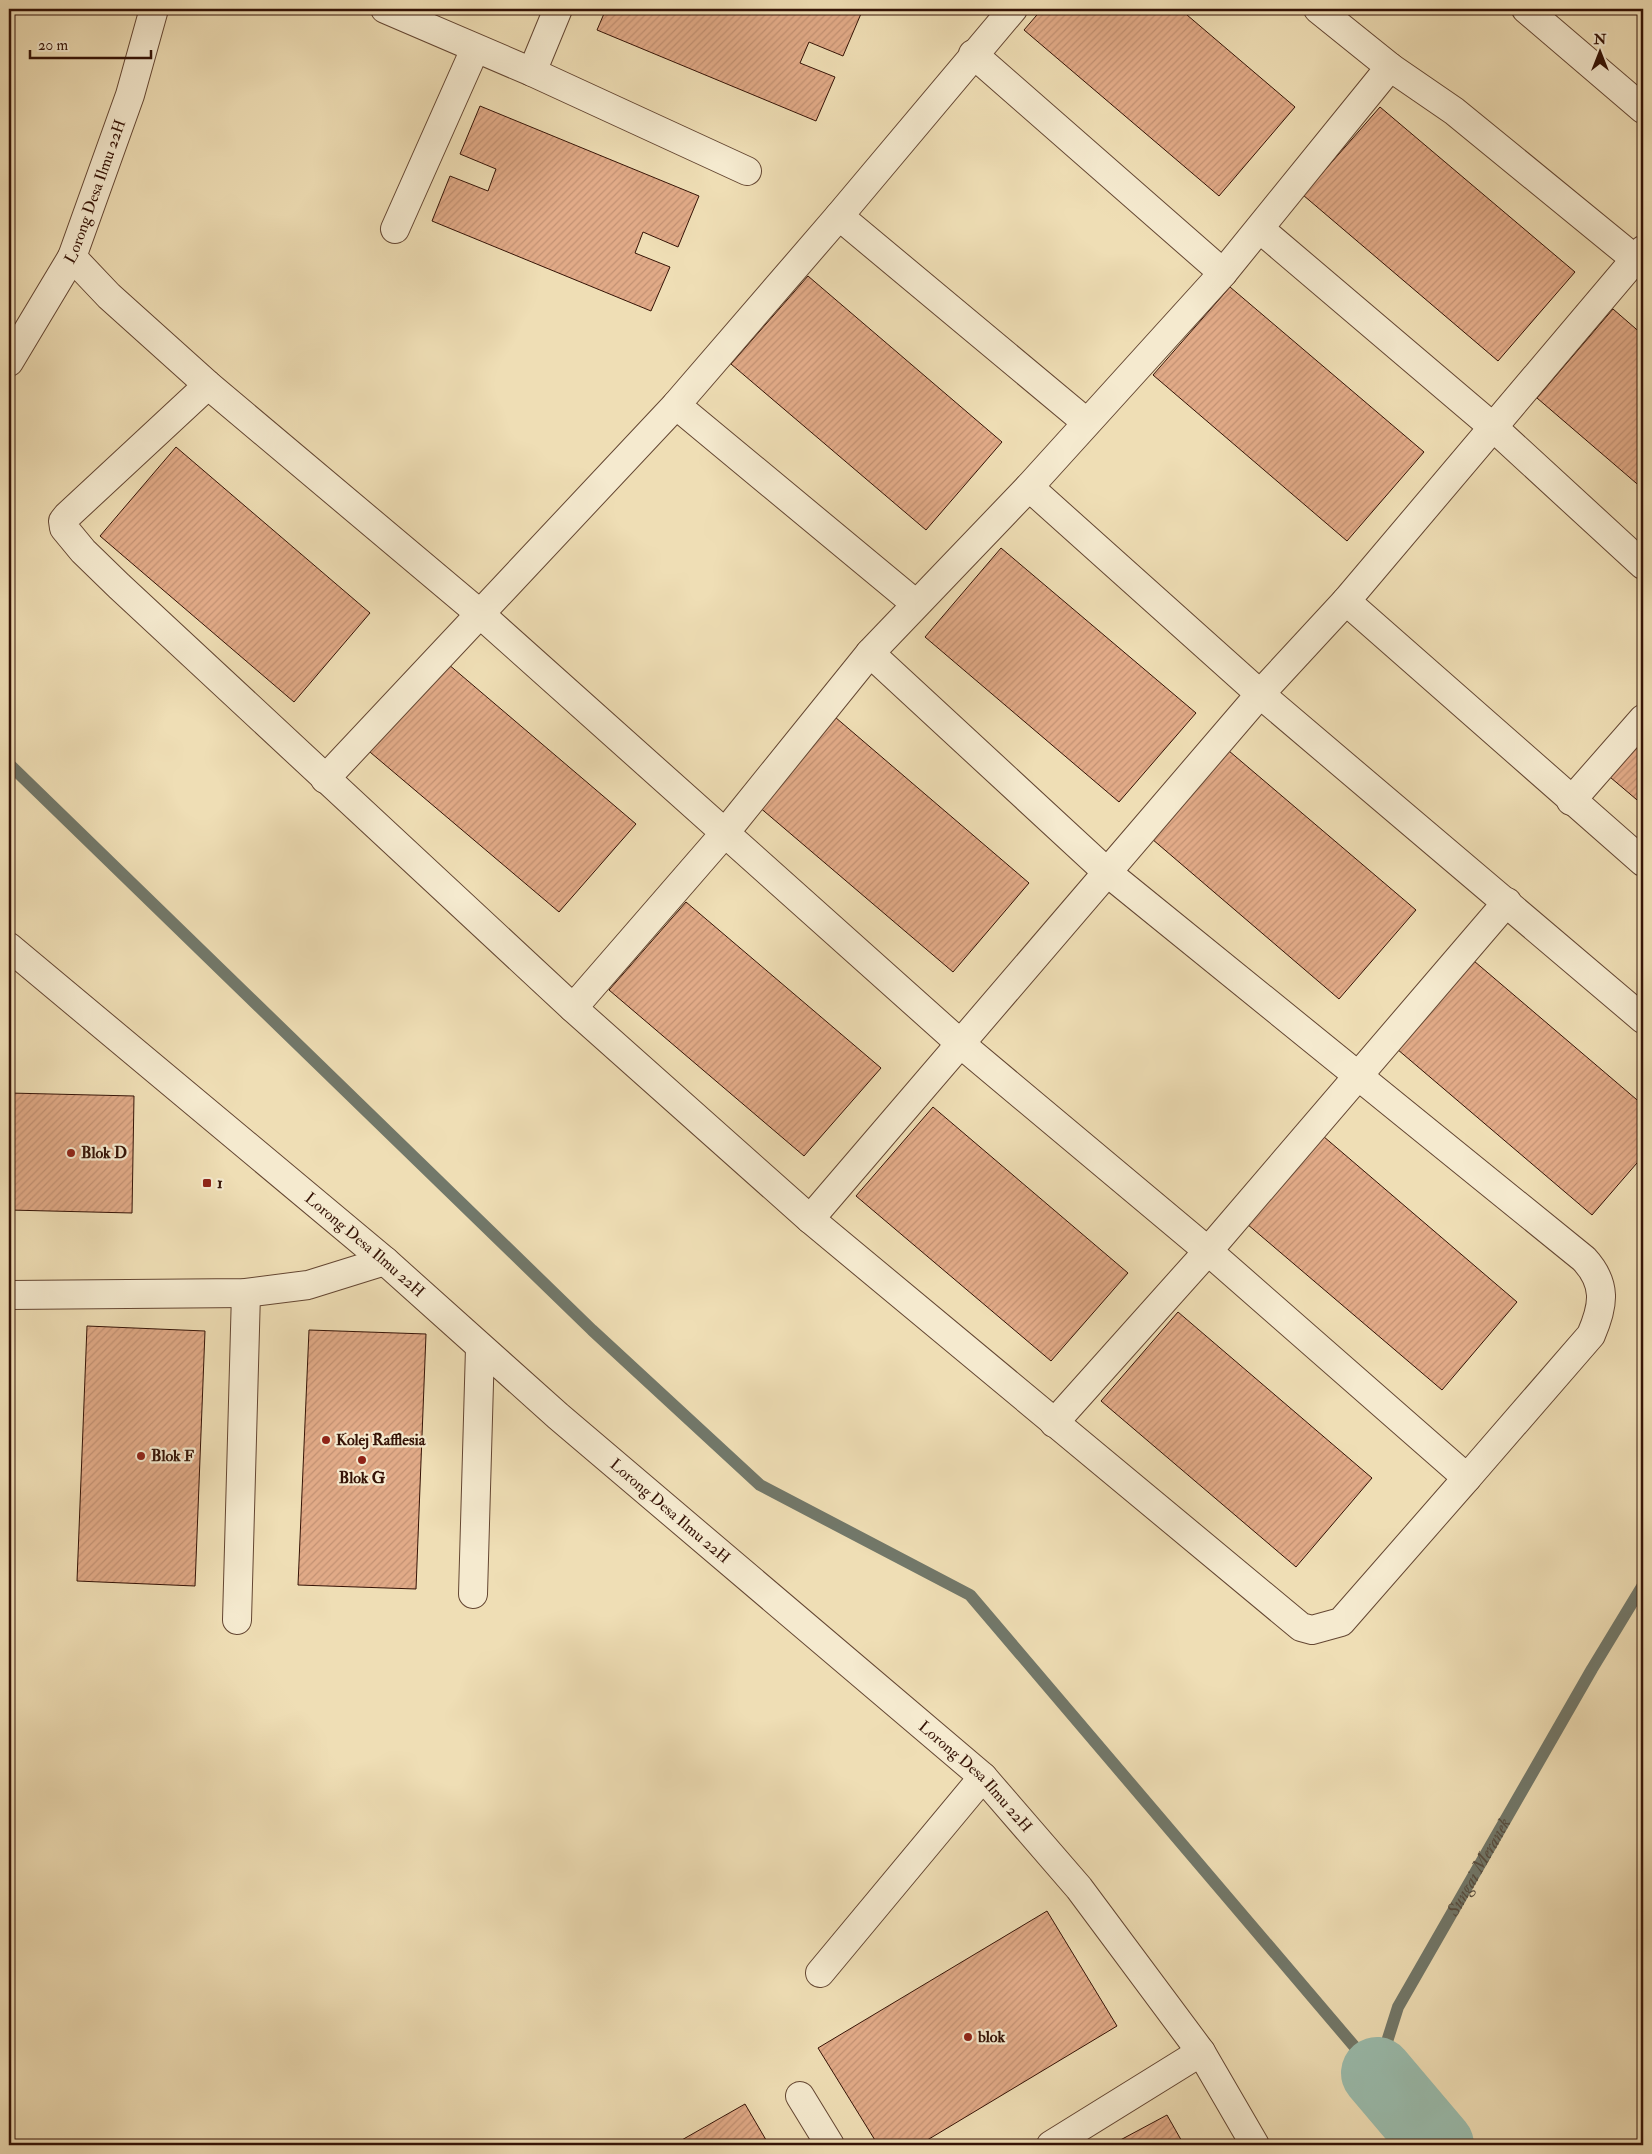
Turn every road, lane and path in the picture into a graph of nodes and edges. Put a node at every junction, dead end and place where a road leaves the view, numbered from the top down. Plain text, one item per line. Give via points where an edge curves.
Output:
1 (154, 9) edge
2 (385, 9) edge
3 (558, 9) edge
4 (1013, 9) edge
5 (1318, 9) edge
6 (1526, 9) edge
7 (475, 49) junction
8 (973, 54) junction
9 (1390, 66) junction
10 (532, 72) junction
11 (1643, 109) edge
12 (747, 171) dead end
13 (839, 216) junction
14 (395, 229) dead end
15 (1260, 229) junction
16 (1639, 254) edge
17 (72, 258) junction
18 (1223, 273) junction
19 (9, 362) edge
20 (208, 384) junction
21 (676, 405) junction
22 (1086, 422) junction
23 (1494, 428) junction
24 (1029, 487) junction
25 (1643, 565) edge
26 (1346, 601) junction
27 (916, 604) junction
28 (479, 613) junction
29 (870, 653) junction
30 (1260, 694) junction
31 (1643, 719) edge
32 (325, 779) junction
33 (1571, 801) junction
34 (724, 834) junction
35 (1643, 862) edge
36 (1108, 873) junction
37 (1507, 902) junction
38 (13, 957) edge
39 (574, 1008) junction
40 (1643, 1019) edge
41 (962, 1045) junction
42 (1358, 1076) junction
43 (810, 1219) junction
44 (1208, 1251) junction
45 (385, 1261) junction
46 (246, 1294) junction
47 (9, 1295) edge
48 (480, 1348) junction
49 (1054, 1423) junction
50 (1467, 1478) junction
51 (473, 1594) dead end
52 (237, 1620) dead end
53 (984, 1778) junction
54 (820, 1973) dead end
55 (1201, 2052) junction
56 (800, 2096) dead end
57 (830, 2145) edge
58 (1051, 2145) edge
59 (1255, 2145) edge

1 - 17 street, Lorong Desa Ilmu 22H via 130,96
2 - 7 street
3 - 10 street
4 - 8 street
5 - 9 street
6 - 11 street
7 - 10 street
7 - 14 street
8 - 13 street
8 - 18 street
9 - 15 street
9 - 16 street via 1454,111
10 - 12 street
13 - 21 street
13 - 22 street
15 - 18 street
15 - 23 street
16 - 23 street
17 - 19 street, Lorong Desa Ilmu 22H
17 - 20 street via 109,296
18 - 22 street
20 - 28 street
20 - 32 street via 67,516 63,524 83,551
21 - 27 street
21 - 28 street
22 - 24 street
23 - 25 street
23 - 26 street
24 - 27 street
24 - 30 street
26 - 30 street
26 - 33 street
27 - 29 street
28 - 32 street
28 - 34 street
29 - 34 street
29 - 36 street
30 - 36 street
30 - 37 street
31 - 33 street
32 - 39 street
33 - 35 street
34 - 39 street
34 - 41 street
36 - 41 street
36 - 42 street
37 - 40 street
37 - 42 street
38 - 45 street, Lorong Desa Ilmu 22H
39 - 43 street
41 - 43 street
41 - 44 street
42 - 44 street
42 - 50 street via 1584,1259 1600,1283 1601,1305 1591,1335
43 - 49 street
44 - 49 street
44 - 50 street
45 - 46 street via 308,1285
45 - 48 street, Lorong Desa Ilmu 22H
46 - 47 street
46 - 52 street
48 - 51 street
48 - 53 street, Lorong Desa Ilmu 22H
49 - 50 street via 1301,1627 1312,1630 1341,1622
53 - 54 street
53 - 55 street, Lorong Desa Ilmu 22H via 1079,1888
55 - 58 street
55 - 59 street, Lorong Desa Ilmu 22H
56 - 57 street

